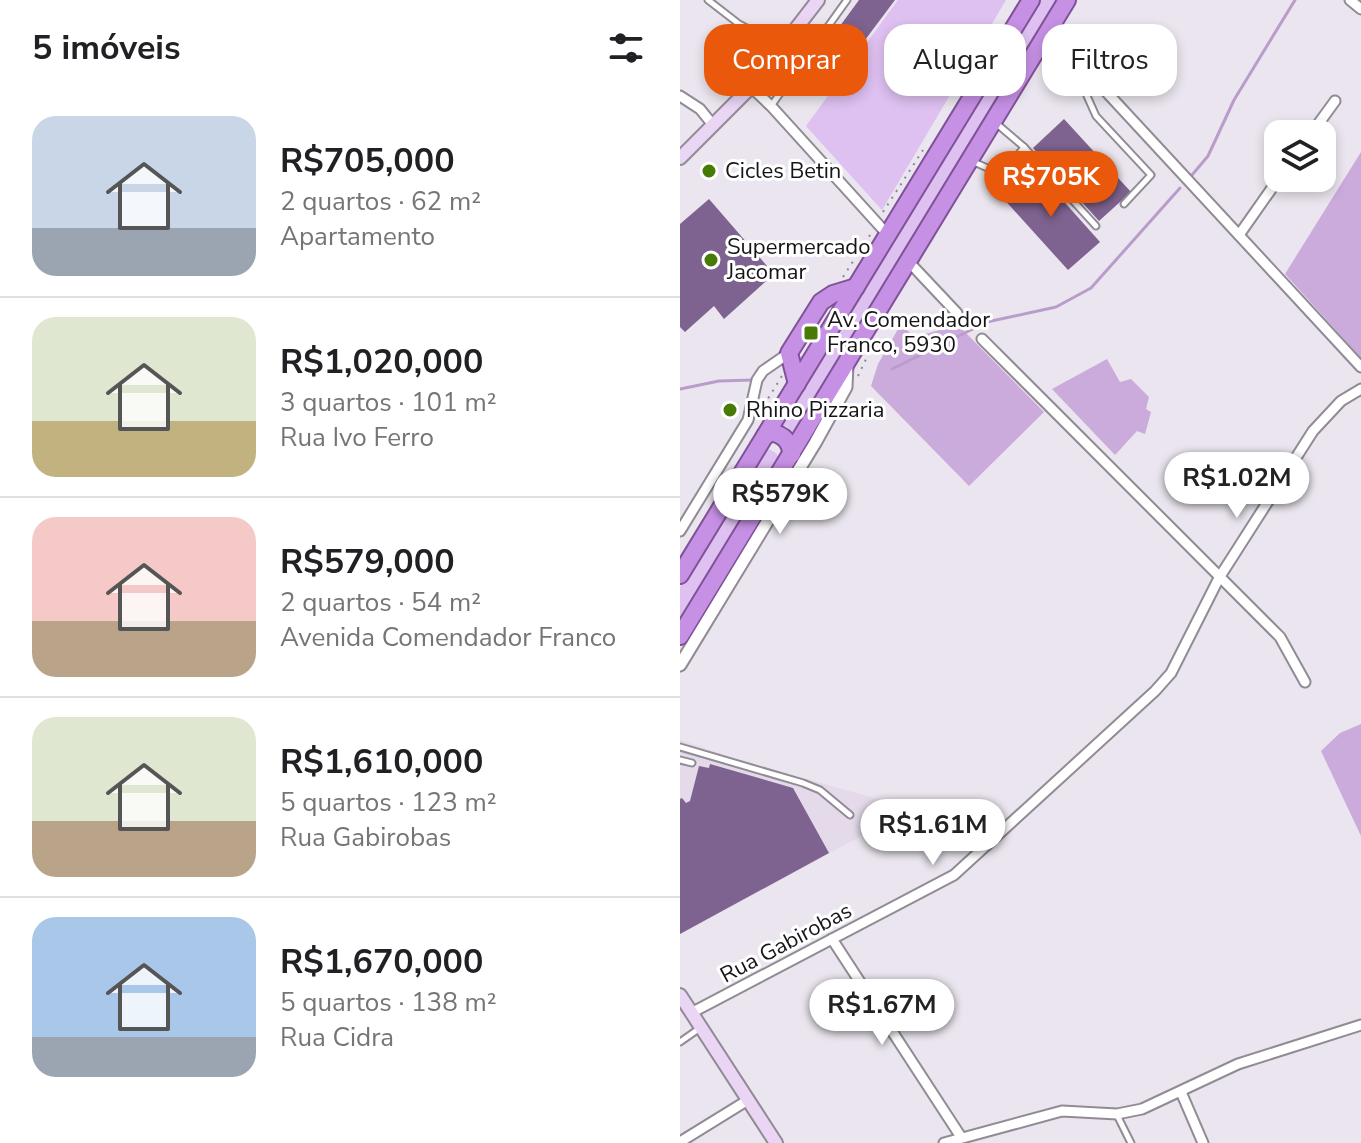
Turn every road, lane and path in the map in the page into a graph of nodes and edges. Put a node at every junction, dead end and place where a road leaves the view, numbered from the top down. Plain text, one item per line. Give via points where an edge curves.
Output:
1 (708, 0) edge
2 (818, 0) edge
3 (847, 0) edge
4 (1031, 0) edge
5 (1067, 0) edge
6 (1350, 0) edge
7 (1361, 9) edge
8 (739, 24) edge
9 (799, 24) edge
10 (1016, 24) edge
11 (1053, 24) edge
12 (1042, 41) edge
13 (1026, 66) edge
14 (680, 96) edge
15 (742, 96) edge
16 (760, 96) edge
17 (970, 96) edge
18 (1008, 96) edge
19 (1087, 96) edge
20 (1111, 96) edge
21 (1335, 101) dead end
22 (771, 106) junction
23 (1321, 120) edge
24 (993, 121) junction
25 (713, 125) junction
26 (1024, 147) junction
27 (680, 158) edge
28 (970, 160) junction
29 (1269, 192) edge
30 (1124, 204) dead end
31 (1096, 226) dead end
32 (880, 232) junction
33 (1239, 235) junction
34 (908, 261) junction
35 (849, 283) junction
36 (957, 313) dead end
37 (982, 339) dead end
38 (789, 353) junction
39 (867, 356) dead end
40 (847, 364) junction
41 (1361, 367) edge
42 (790, 378) junction
43 (857, 379) dead end
44 (1361, 389) edge
45 (763, 405) dead end
46 (765, 436) junction
47 (792, 454) junction
48 (680, 531) edge
49 (680, 575) edge
50 (1219, 578) junction
51 (680, 636) edge
52 (680, 665) edge
53 (1305, 682) dead end
54 (680, 747) edge
55 (680, 760) edge
56 (692, 763) dead end
57 (850, 815) dead end
58 (832, 939) junction
59 (681, 1000) edge
60 (691, 1013) junction
61 (1361, 1025) edge
62 (701, 1027) junction
63 (680, 1042) edge
64 (1181, 1092) junction
65 (748, 1100) junction
66 (1117, 1114) junction
67 (961, 1137) junction
68 (692, 1139) edge
69 (680, 1142) edge
70 (776, 1143) edge
71 (944, 1143) edge
72 (1131, 1143) edge
73 (1203, 1143) edge

1 - 8 lane
2 - 9 main road
3 - 22 lane
4 - 10 highway
5 - 11 highway
6 - 7 street
12 - 13 highway
14 - 25 street
15 - 25 main road
16 - 22 street
17 - 32 highway
18 - 24 highway
19 - 30 lane via 1096,116 1151,175
20 - 33 street
21 - 23 street
22 - 32 street
24 - 26 lane
24 - 28 highway
25 - 27 main road
26 - 28 lane via 1003,175
26 - 31 lane
28 - 34 highway
29 - 33 street
32 - 35 highway
32 - 35 path
33 - 41 street
34 - 36 street
34 - 40 highway
35 - 38 highway via 821,302
35 - 42 highway
37 - 50 street
38 - 42 highway
38 - 48 street via 757,380 748,420
39 - 43 path
40 - 47 highway
40 - 52 street via 846,387 822,431
42 - 45 path
42 - 46 highway
44 - 50 street, Rua Gabirobas via 1341,401 1313,431
46 - 47 highway via 782,435
46 - 49 highway
47 - 51 highway
50 - 53 street via 1280,637
50 - 58 street, Rua Gabirobas via 1171,673 1155,691 954,875
54 - 57 lane via 803,783
55 - 56 lane
58 - 60 street, Rua Gabirobas
58 - 67 street
59 - 60 main road
60 - 62 main road
61 - 64 street via 1238,1064
62 - 63 lane
62 - 65 main road
64 - 66 street
64 - 73 street
65 - 68 street
65 - 70 main road
66 - 67 street via 1062,1111
66 - 72 lane
67 - 71 street
68 - 69 street

